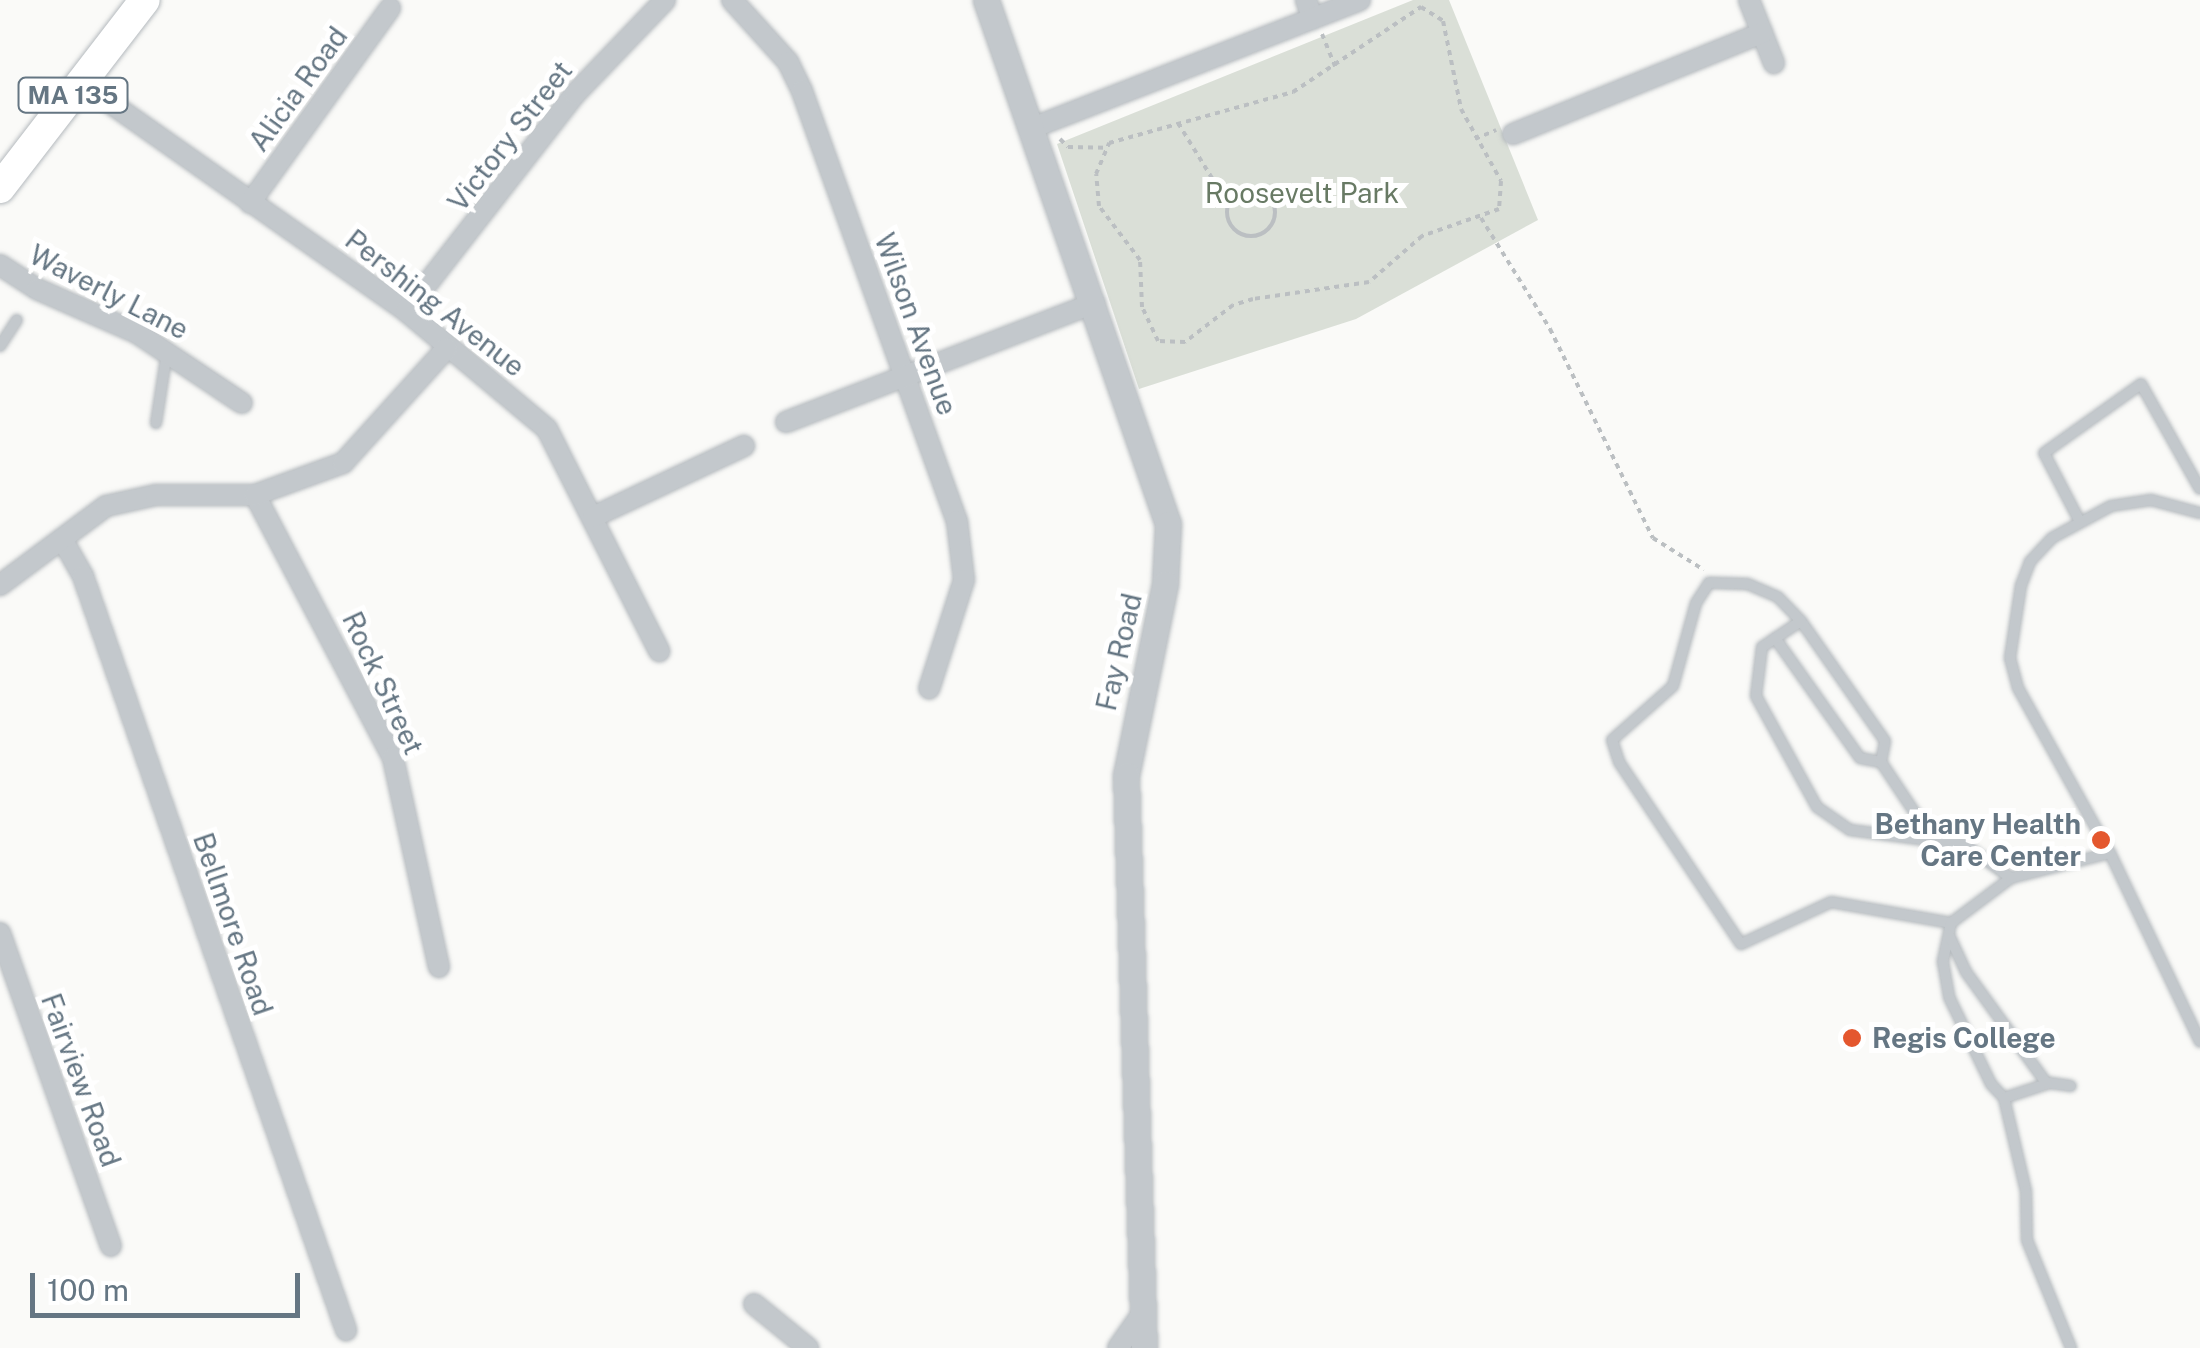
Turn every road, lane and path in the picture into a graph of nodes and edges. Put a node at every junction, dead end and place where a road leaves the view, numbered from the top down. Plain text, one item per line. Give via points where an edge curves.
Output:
1 (145, 0) edge
2 (665, 0) edge
3 (732, 0) edge
4 (986, 0) edge
5 (1360, 0) edge
6 (1749, 0) edge
7 (390, 8) dead end
8 (1312, 12) edge
9 (1762, 33) junction
10 (1774, 63) dead end
11 (1335, 67) junction
12 (82, 83) junction
13 (1178, 122) junction
14 (1041, 124) junction
15 (1513, 134) dead end
16 (1107, 148) junction
17 (0, 188) edge
18 (250, 203) junction
19 (1228, 204) junction
20 (1481, 218) junction
21 (0, 265) edge
22 (1095, 303) junction
23 (406, 312) junction
24 (18, 320) dead end
25 (0, 346) edge
26 (446, 348) junction
27 (167, 351) junction
28 (907, 374) junction
29 (242, 403) dead end
30 (786, 422) dead end
31 (156, 423) dead end
32 (744, 446) dead end
33 (2200, 489) edge
34 (255, 494) junction
35 (2200, 513) edge
36 (593, 517) junction
37 (2078, 518) junction
38 (62, 540) junction
39 (1725, 584) junction
40 (0, 585) edge
41 (1801, 620) junction
42 (1775, 638) junction
43 (660, 651) dead end
44 (929, 689) dead end
45 (1881, 762) junction
46 (1934, 840) junction
47 (2110, 853) junction
48 (2011, 878) junction
49 (1949, 928) junction
50 (0, 933) edge
51 (439, 967) dead end
52 (2200, 1042) edge
53 (2048, 1084) junction
54 (2071, 1086) dead end
55 (2004, 1098) junction
56 (111, 1246) dead end
57 (754, 1304) dead end
58 (1140, 1317) junction
59 (346, 1330) dead end
60 (808, 1348) edge
61 (1118, 1348) edge
62 (1144, 1348) edge
63 (2071, 1348) edge

1 - 12 main road, MA 135
2 - 23 street, Victory Street via 575,94
3 - 28 street, Wilson Avenue via 788,62 802,91
4 - 14 street, Fay Road
5 - 8 street
6 - 9 street
7 - 18 street, Alicia Road
8 - 11 path
8 - 14 street
9 - 10 street
9 - 15 street
11 - 13 path via 1293,92
11 - 20 path via 1410,10 1437,14 1461,109 1503,191 1499,208
12 - 17 main road, MA 135
12 - 18 street, Pershing Avenue
13 - 16 path via 1120,136
13 - 19 path
14 - 16 path via 1068,147
14 - 22 street, Fay Road
16 - 20 path via 1096,174 1098,206 1140,260 1142,307 1158,341 1186,342 1232,305 1253,299 1369,282 1422,236
18 - 23 street, Pershing Avenue
19 - 19 path via 1244,188 1260,189 1272,199 1274,221 1246,236 1232,227
20 - 39 path via 1550,329 1653,538
21 - 27 street, Waverly Lane
22 - 28 street
22 - 58 street, Fay Road via 1168,524 1165,584 1126,775
23 - 26 street, Pershing Avenue
24 - 25 lane
26 - 34 street via 344,463
26 - 36 street, Pershing Avenue via 547,429
27 - 29 street, Waverly Lane
27 - 31 lane
28 - 30 street
28 - 44 street, Wilson Avenue via 964,557 958,612
32 - 36 street
33 - 37 lane via 2141,384 2044,453
34 - 38 street via 122,500
34 - 51 street, Rock Street via 393,758
35 - 37 lane via 2151,500
36 - 43 street, Pershing Avenue
37 - 47 lane via 2030,562 2012,616 2010,658 2018,688
38 - 40 street
38 - 59 street, Bellmore Road via 83,576
39 - 41 lane via 1778,597
39 - 49 lane via 1708,583 1696,603 1672,686 1612,740 1619,762 1741,944 1831,902
41 - 42 lane
41 - 45 lane via 1885,741
42 - 45 lane via 1860,758
42 - 46 lane via 1762,647 1756,696 1817,807 1850,830
45 - 46 lane
46 - 48 lane via 1965,845
47 - 48 lane
47 - 52 lane
48 - 49 lane
49 - 53 lane via 1966,972
49 - 55 lane via 1943,962 1949,997 1990,1084
50 - 56 street, Fairview Road
53 - 54 lane
53 - 55 lane
55 - 63 lane via 2026,1191 2027,1240
57 - 60 street
58 - 61 street
58 - 62 street, Fay Road

